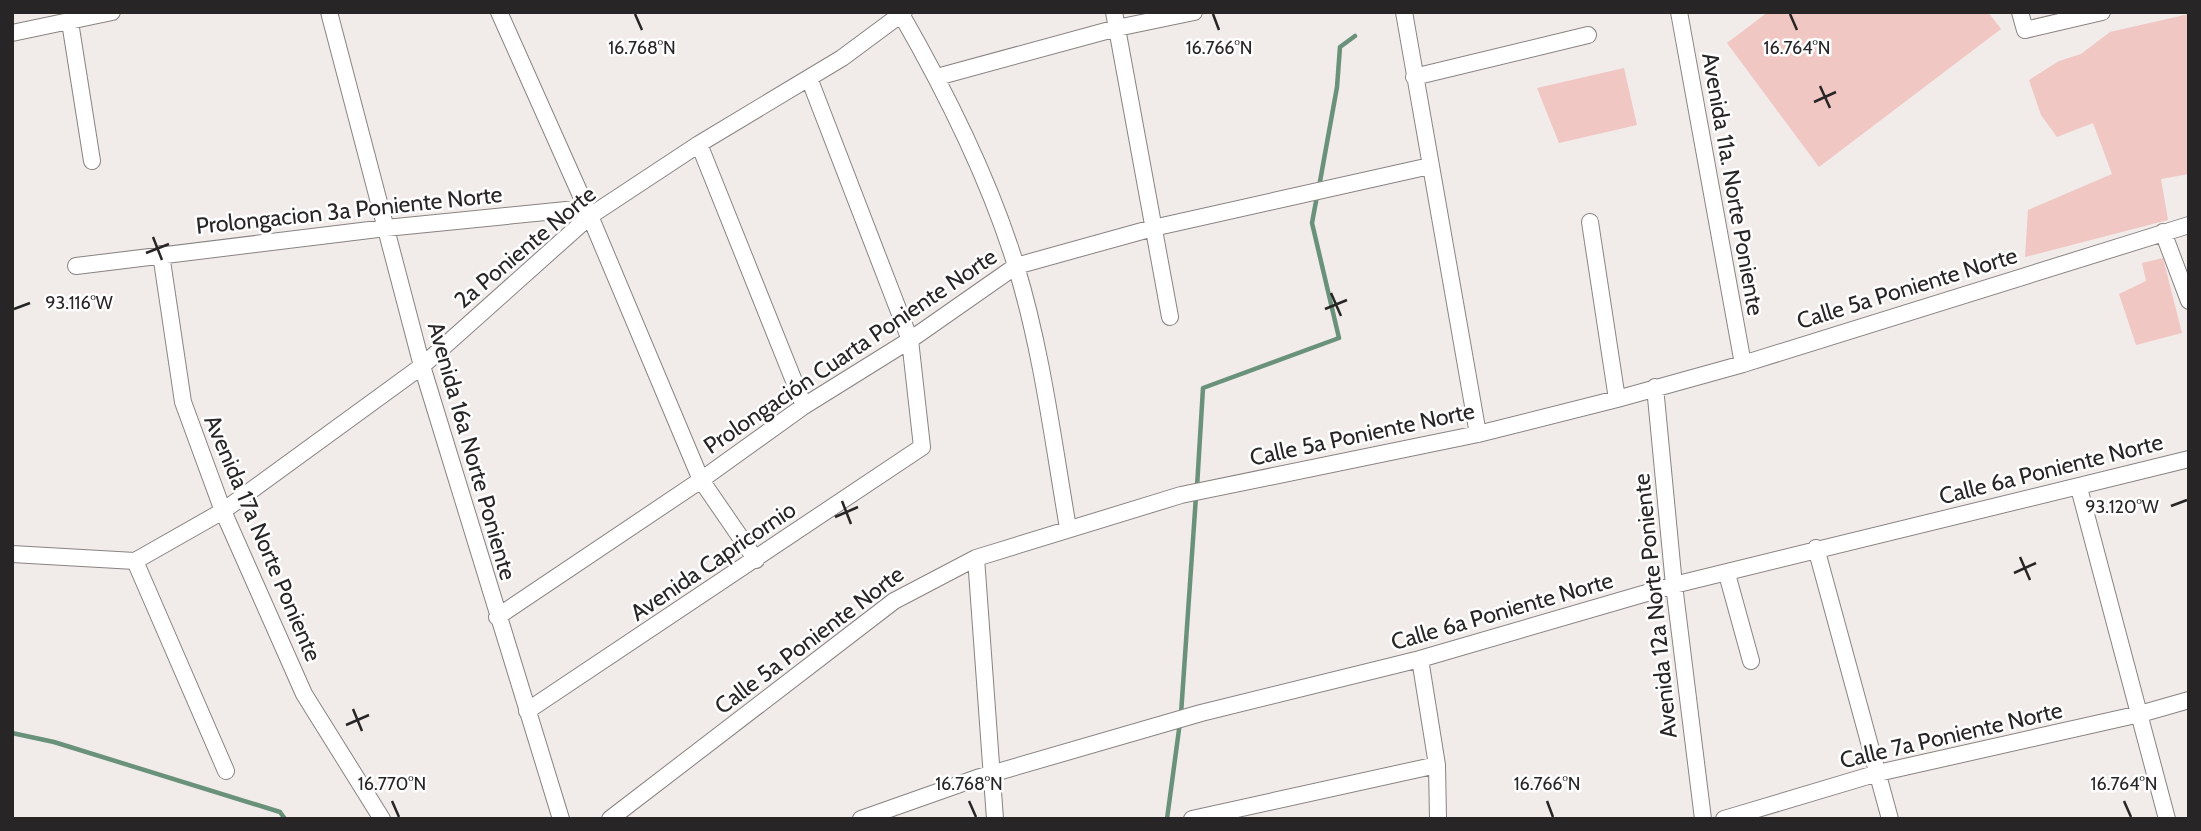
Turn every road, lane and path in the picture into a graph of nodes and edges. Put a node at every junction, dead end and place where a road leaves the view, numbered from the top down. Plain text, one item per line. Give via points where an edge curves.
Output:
1 (112, 12) edge
2 (329, 12) edge
3 (499, 12) edge
4 (1194, 12) edge
5 (1404, 12) edge
6 (1679, 12) edge
7 (2020, 12) edge
8 (2102, 12) edge
9 (902, 13) edge
10 (1115, 20) edge
11 (70, 22) junction
12 (12, 33) edge
13 (1588, 35) dead end
14 (937, 77) junction
15 (1414, 77) junction
16 (809, 78) junction
17 (699, 144) junction
18 (92, 161) dead end
19 (1430, 166) junction
20 (588, 212) junction
21 (1590, 222) dead end
22 (2189, 225) edge
23 (386, 228) junction
24 (1153, 228) junction
25 (2163, 232) junction
26 (161, 254) junction
27 (76, 266) dead end
28 (1016, 267) junction
29 (2189, 301) edge
30 (1170, 317) dead end
31 (910, 340) junction
32 (1743, 364) junction
33 (422, 366) junction
34 (1655, 387) junction
35 (1617, 399) junction
36 (804, 406) junction
37 (1478, 434) junction
38 (2189, 459) edge
39 (701, 480) junction
40 (2079, 488) junction
41 (223, 511) junction
42 (1068, 528) junction
43 (1816, 548) junction
44 (12, 554) edge
45 (976, 558) junction
46 (757, 560) junction
47 (135, 561) junction
48 (1727, 574) junction
49 (1674, 585) junction
50 (497, 617) junction
51 (1420, 659) junction
52 (1751, 661) dead end
53 (2189, 700) edge
54 (527, 711) junction
55 (2140, 714) junction
56 (1437, 765) junction
57 (226, 771) dead end
58 (1878, 773) junction
59 (992, 774) junction
60 (382, 819) edge
61 (561, 819) edge
62 (610, 819) edge
63 (861, 819) edge
64 (995, 819) edge
65 (1192, 819) edge
66 (1438, 819) edge
67 (1703, 819) edge
68 (1724, 819) edge
69 (1890, 819) edge
70 (2167, 819) edge

1 - 11 street
2 - 23 street, Avenida 16a Norte Poniente
3 - 20 street
4 - 10 street
5 - 15 street
6 - 32 street, Avenida 11a. Norte Poniente
7 - 8 street via 2025,30
9 - 14 street
9 - 16 street, 2a Poniente Norte
10 - 14 street
10 - 24 street
11 - 12 street
11 - 18 street
13 - 15 street
14 - 28 street via 982,174
15 - 19 street
16 - 17 street, 2a Poniente Norte
16 - 31 street
17 - 20 street, 2a Poniente Norte
17 - 36 street
19 - 24 street, Prolongación Cuarta Poniente Norte
19 - 37 street
20 - 23 street, Prolongacion 3a Poniente Norte
20 - 33 street, 2a Poniente Norte
20 - 39 street
21 - 35 street
22 - 25 street, Calle 5a Poniente Norte
23 - 26 street, Prolongacion 3a Poniente Norte
23 - 33 street, Avenida 16a Norte Poniente
24 - 28 street, Prolongación Cuarta Poniente Norte
24 - 30 street
25 - 29 street
25 - 32 street, Calle 5a Poniente Norte
26 - 27 street, Prolongacion 3a Poniente Norte
26 - 41 street, Avenida 17a Norte Poniente via 183,402
28 - 31 street, Prolongación Cuarta Poniente Norte
28 - 42 street
31 - 36 street, Prolongación Cuarta Poniente Norte
31 - 46 street, Avenida Capricornio via 922,447
32 - 34 street, Calle 5a Poniente Norte
33 - 41 street, 2a Poniente Norte
33 - 50 street, Avenida 16a Norte Poniente
34 - 35 street, Calle 5a Poniente Norte
34 - 49 street, Avenida 12a Norte Poniente
35 - 37 street, Calle 5a Poniente Norte
36 - 39 street, Prolongación Cuarta Poniente Norte
37 - 42 street, Calle 5a Poniente Norte via 1181,495
38 - 40 street, Calle 6a Poniente Norte
39 - 46 street
39 - 50 street, Prolongación Cuarta Poniente Norte
40 - 43 street, Calle 6a Poniente Norte
40 - 55 street
41 - 47 street, 2a Poniente Norte
41 - 60 street, Avenida 17a Norte Poniente via 304,694
42 - 45 street, Calle 5a Poniente Norte
43 - 48 street, Calle 6a Poniente Norte
43 - 58 street
44 - 47 street
45 - 59 street
45 - 62 street, Calle 5a Poniente Norte via 894,601
46 - 54 street, Avenida Capricornio
47 - 57 street
48 - 49 street, Calle 6a Poniente Norte
48 - 52 street
49 - 51 street, Calle 6a Poniente Norte
49 - 67 street, Avenida 12a Norte Poniente
50 - 54 street, Avenida 16a Norte Poniente
51 - 56 street
51 - 59 street, Calle 6a Poniente Norte via 1201,713
53 - 55 street, Calle 7a Poniente Norte
54 - 61 street, Avenida 16a Norte Poniente
55 - 58 street, Calle 7a Poniente Norte
55 - 70 street
56 - 65 street
56 - 66 street
58 - 68 street, Calle 7a Poniente Norte
58 - 69 street
59 - 63 street, Calle 6a Poniente Norte
59 - 64 street

